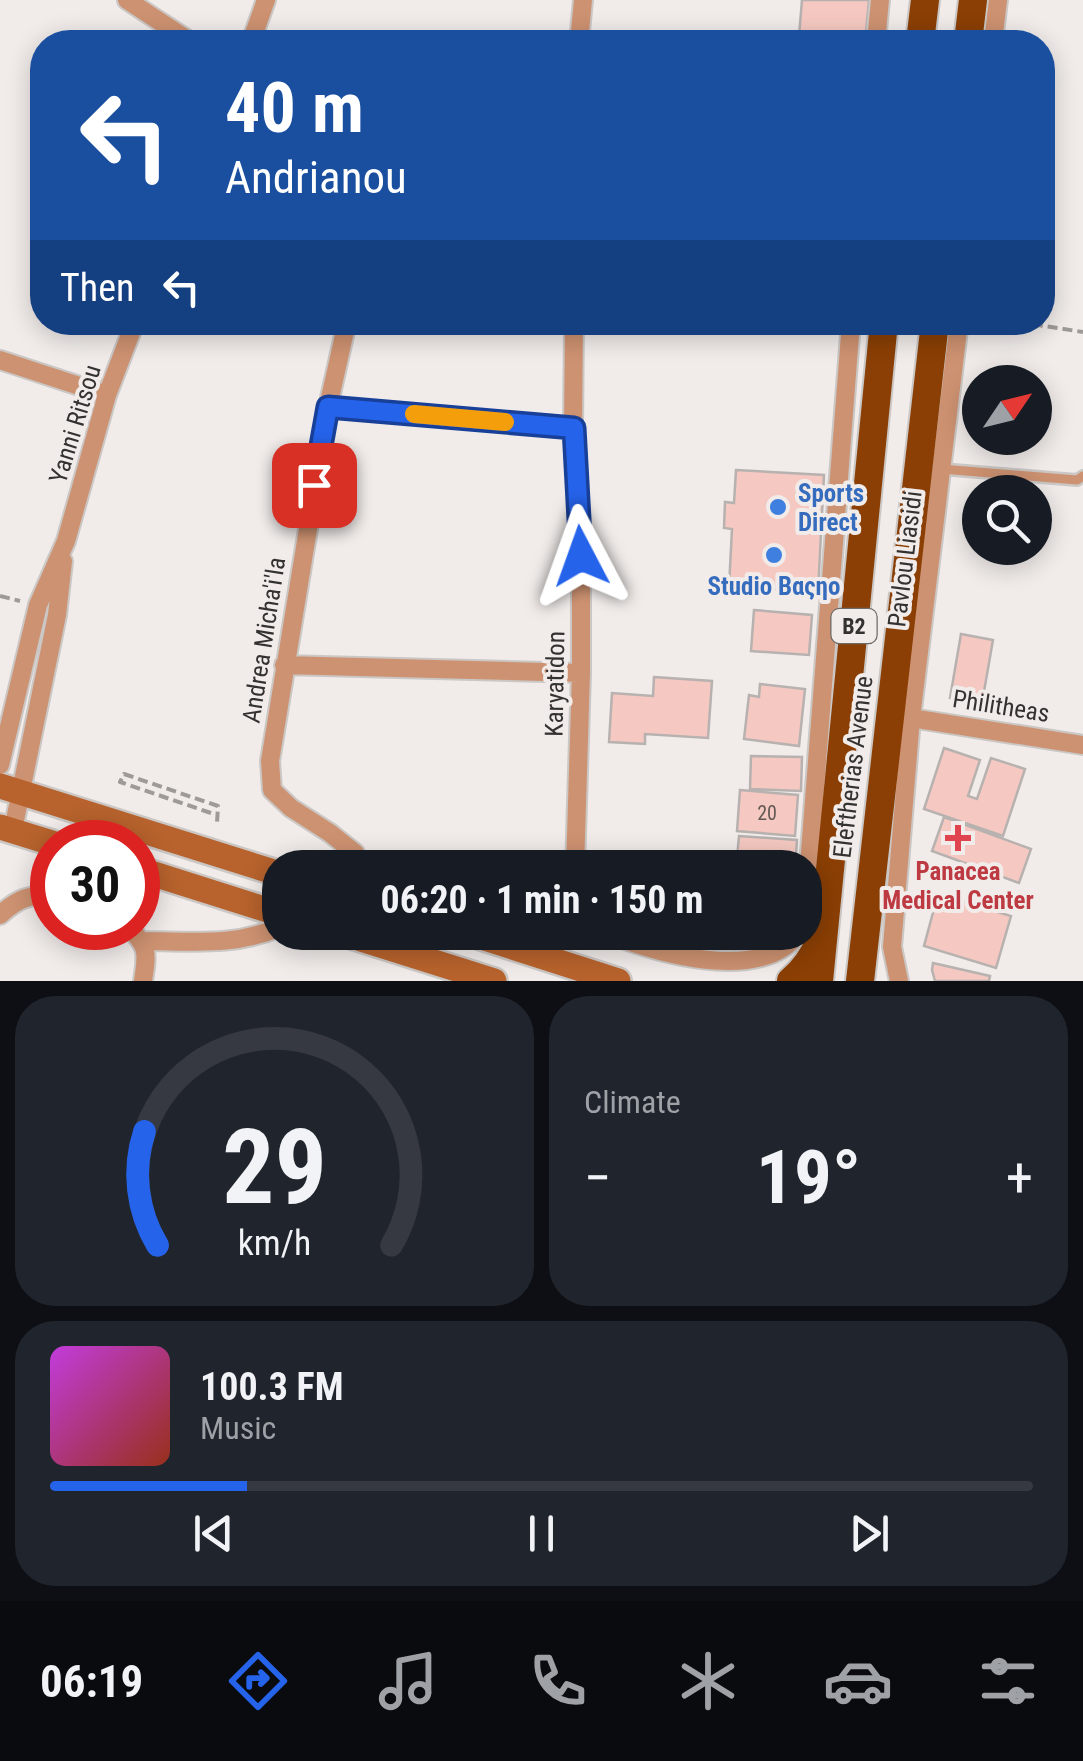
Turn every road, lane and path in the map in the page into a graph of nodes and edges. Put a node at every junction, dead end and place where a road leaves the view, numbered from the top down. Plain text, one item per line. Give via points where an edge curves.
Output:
1 (127, 0) edge
2 (266, 0) edge
3 (583, 0) edge
4 (880, 0) edge
5 (925, 0) edge
6 (973, 0) edge
7 (998, 0) edge
8 (173, 30) edge
9 (255, 30) edge
10 (581, 30) edge
11 (877, 30) edge
12 (921, 30) edge
13 (969, 30) edge
14 (994, 30) edge
15 (1055, 328) edge
16 (1083, 332) edge
17 (130, 335) edge
18 (344, 335) edge
19 (574, 335) edge
20 (850, 335) edge
21 (882, 335) edge
22 (934, 335) edge
23 (957, 335) edge
24 (0, 360) edge
25 (107, 394) junction
26 (328, 407) junction
27 (574, 428) junction
28 (941, 469) junction
29 (1083, 476) edge
30 (66, 541) junction
31 (284, 665) junction
32 (581, 673) junction
33 (911, 718) junction
34 (1083, 745) edge
35 (0, 765) edge
36 (11, 790) edge
37 (212, 813) dead end
38 (216, 823) dead end
39 (7, 828) edge
40 (351, 850) edge
41 (575, 850) edge
42 (813, 850) edge
43 (817, 850) edge
44 (262, 868) edge
45 (160, 877) edge
46 (30, 896) edge
47 (262, 908) edge
48 (0, 915) edge
49 (262, 934) edge
50 (160, 936) edge
51 (864, 938) junction
52 (144, 950) edge
53 (396, 950) edge
54 (522, 950) edge
55 (654, 950) edge
56 (785, 950) edge
57 (810, 950) edge
58 (813, 950) edge
59 (144, 981) edge
60 (494, 981) edge
61 (618, 981) edge
62 (791, 981) edge
63 (819, 981) edge
64 (860, 981) edge
65 (873, 981) edge
66 (899, 981) edge

1 - 8 street
2 - 9 street
3 - 10 street
4 - 11 street
5 - 12 highway
6 - 13 highway
7 - 14 street
15 - 16 path
17 - 25 street, Yanni Ritsou
18 - 26 street, Andrea Micha'i'la
19 - 27 street, Karyatidon
20 - 42 street
21 - 43 highway, Eleftherias Avenue / B2
22 - 51 highway, Eleftherias Avenue / B2
23 - 28 street, Pavlou Liasidi
24 - 25 street
25 - 30 street, Yanni Ritsou
26 - 27 street
26 - 31 street, Andrea Micha'i'la
27 - 32 street, Karyatidon
28 - 29 lane
28 - 33 street, Pavlou Liasidi
30 - 35 street, Yanni Ritsou via 38,605
30 - 36 street, Yanni Ritsou via 57,615
31 - 32 street
31 - 40 street, Andrea Micha'i'la via 272,790
32 - 41 street, Karyatidon
33 - 34 street, Philitheas
33 - 66 street, Pavlou Liasidi via 892,946
36 - 39 street, Yanni Ritsou
36 - 44 main road
37 - 38 path via 120,782 124,774 218,806
45 - 47 main road
46 - 48 street
49 - 50 street via 235,941
51 - 64 highway, Eleftherias Avenue / B2
51 - 65 highway
52 - 59 street
53 - 60 main road
54 - 61 main road
55 - 56 street via 728,970 769,963
57 - 62 highway via 811,959
58 - 63 highway, Eleftherias Avenue / B2

